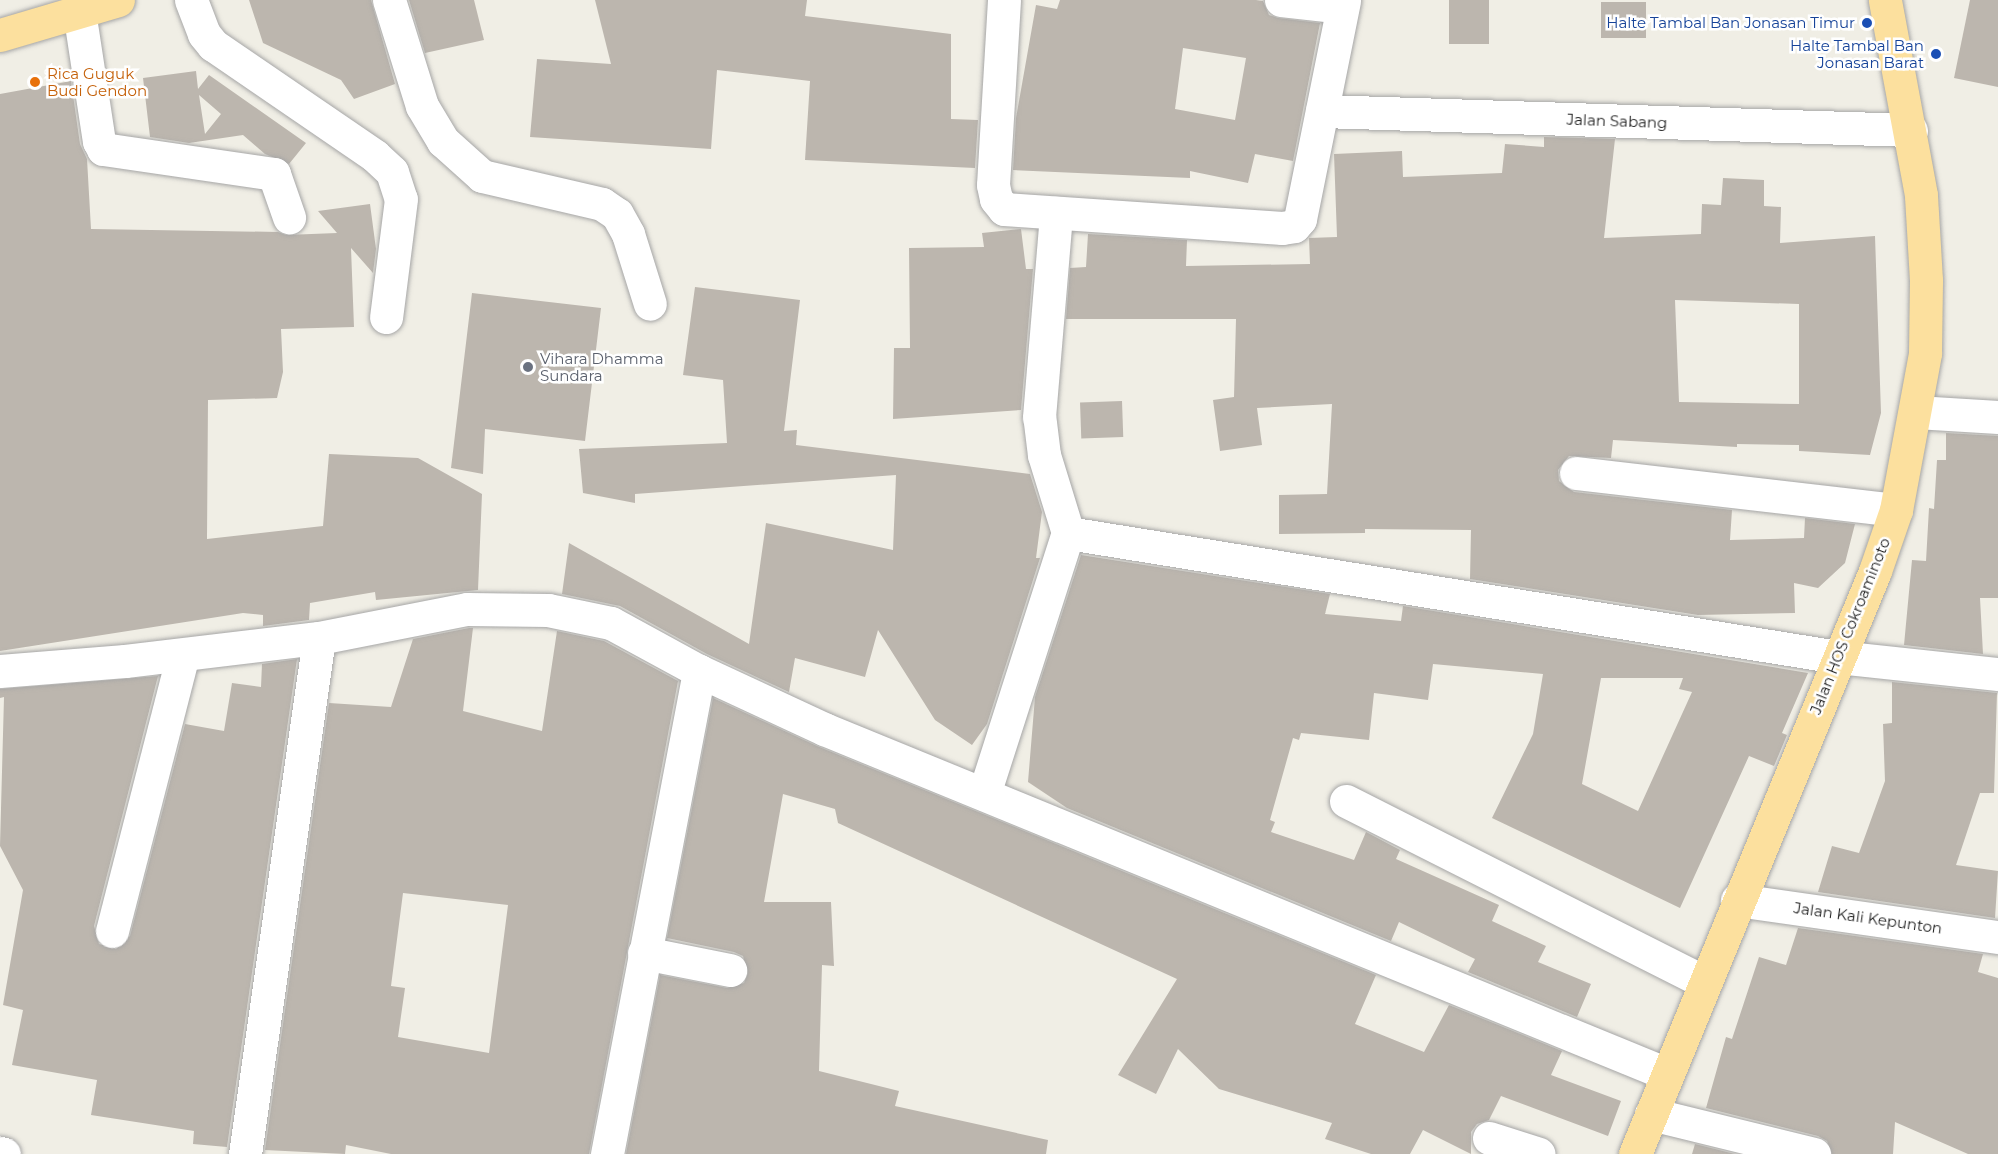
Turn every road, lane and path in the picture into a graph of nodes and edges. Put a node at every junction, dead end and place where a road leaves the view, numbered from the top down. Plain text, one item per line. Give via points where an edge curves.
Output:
1 (118, 0) edge
2 (191, 0) edge
3 (388, 0) edge
4 (1004, 0) edge
5 (1281, 0) edge
6 (1885, 0) edge
7 (1343, 4) edge
8 (79, 12) junction
9 (2, 34) edge
10 (1322, 111) junction
11 (1911, 130) junction
12 (1056, 213) junction
13 (289, 217) dead end
14 (650, 304) dead end
15 (386, 316) dead end
16 (1917, 412) junction
17 (1998, 417) edge
18 (1576, 473) dead end
19 (1896, 510) junction
20 (1068, 533) junction
21 (319, 638) junction
22 (183, 655) junction
23 (1838, 657) junction
24 (0, 671) edge
25 (699, 671) junction
26 (1998, 674) edge
27 (984, 794) junction
28 (1346, 801) dead end
29 (1737, 900) junction
30 (112, 931) dead end
31 (1998, 937) edge
32 (644, 953) junction
33 (730, 970) dead end
34 (1704, 982) junction
35 (1666, 1074) junction
36 (1651, 1114) junction
37 (1488, 1138) dead end
38 (0, 1153) edge
39 (4, 1154) edge
40 (245, 1154) edge
41 (607, 1154) edge
42 (1539, 1154) edge
43 (1635, 1154) edge
44 (1814, 1154) edge

1 - 8 main road
2 - 15 street via 204,34 213,45 375,156 392,172 401,199
3 - 14 street via 422,106 443,141 482,176 602,204 617,214 628,234
4 - 12 street via 993,185 996,199 1005,209
5 - 7 street
6 - 11 main road, Jalan HOS Cokroaminoto
7 - 10 street
8 - 9 main road
8 - 13 street via 103,149 274,174
10 - 11 street, Jalan Sabang
10 - 12 street via 1300,219 1294,226
11 - 16 main road, Jalan HOS Cokroaminoto via 1921,195 1926,280 1925,352
12 - 20 street via 1039,417 1044,455
16 - 17 street
16 - 19 main road, Jalan HOS Cokroaminoto
18 - 19 street
19 - 23 main road, Jalan HOS Cokroaminoto
20 - 23 street
20 - 27 street
21 - 22 street
21 - 25 street via 467,609 548,610 611,623
21 - 40 street
22 - 24 street
22 - 30 street
23 - 26 street
23 - 29 main road, Jalan HOS Cokroaminoto
25 - 27 street via 824,729
25 - 32 street
27 - 35 street
28 - 34 street
29 - 31 street, Jalan Kali Kepunton
29 - 34 main road, Jalan HOS Cokroaminoto
32 - 33 street
32 - 41 street
34 - 35 main road, Jalan HOS Cokroaminoto
35 - 36 main road, Jalan HOS Cokroaminoto
36 - 43 main road, Jalan HOS Cokroaminoto
36 - 44 street
37 - 42 street
38 - 39 street

